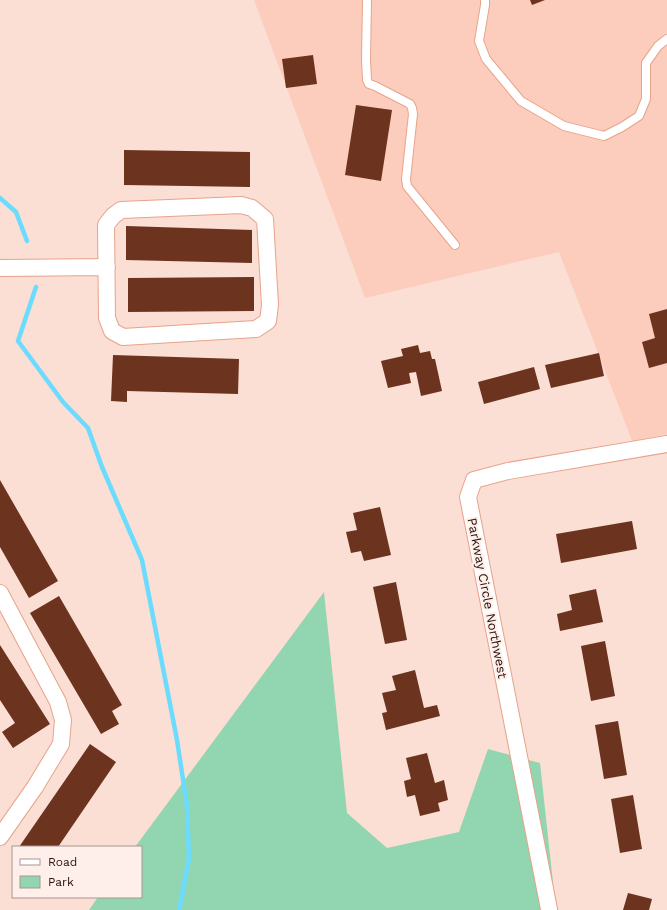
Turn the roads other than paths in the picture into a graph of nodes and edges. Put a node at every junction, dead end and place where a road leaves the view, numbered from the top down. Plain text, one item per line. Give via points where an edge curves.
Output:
1 (367, 0) edge
2 (485, 0) edge
3 (667, 39) edge
4 (455, 245) dead end
5 (107, 267) junction
6 (0, 268) edge
7 (667, 444) edge
8 (0, 593) edge
9 (0, 837) edge
10 (549, 910) edge

1 - 4 lane via 367,80 369,84 410,104 413,114 407,186
2 - 3 lane via 479,41 486,59 521,101 564,126 604,136 639,116 646,99 646,62
5 - 5 street via 107,318 112,331 123,337 256,329 268,321 270,304 265,219 252,208 241,205 121,210 106,225
5 - 6 street
7 - 10 street, Parkway Circle Northwest via 508,471 474,480 468,497
8 - 9 street via 58,702 63,720 61,744

